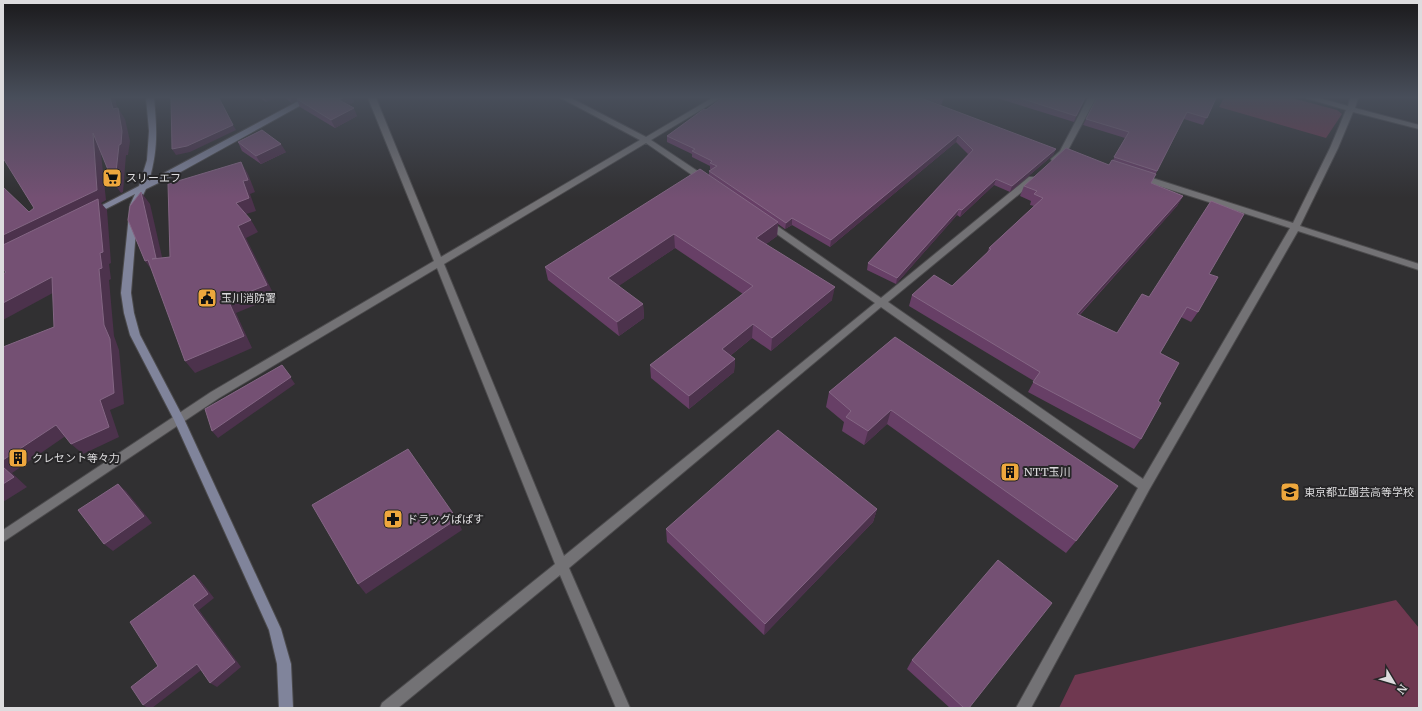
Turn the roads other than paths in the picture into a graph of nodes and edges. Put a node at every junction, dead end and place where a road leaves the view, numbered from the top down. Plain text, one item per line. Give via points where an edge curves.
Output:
1 (152, 131) edge
2 (248, 131) edge
3 (386, 131) edge
4 (629, 131) edge
5 (661, 131) edge
6 (1074, 131) edge
7 (1341, 131) edge
8 (646, 140) junction
9 (1132, 175) edge
10 (712, 185) edge
11 (143, 187) junction
12 (86, 215) edge
13 (758, 217) edge
14 (1295, 228) junction
15 (439, 262) junction
16 (1419, 267) edge
17 (882, 302) junction
18 (179, 419) junction
19 (1145, 486) junction
20 (3, 536) edge
21 (562, 566) junction
22 (286, 708) edge
23 (387, 708) edge
24 (622, 708) edge
25 (1023, 708) edge

1 - 11 street via 151,160
2 - 11 street
3 - 15 street
4 - 8 street
5 - 8 street
6 - 17 street via 1063,152 1007,202
7 - 14 street
8 - 10 street
8 - 15 street
9 - 14 street
11 - 12 street
11 - 18 street via 134,204 126,292 129,313 135,335
13 - 17 street
14 - 16 street
14 - 19 street
15 - 18 street
15 - 21 street
17 - 19 street
17 - 21 street
18 - 20 street
18 - 22 street via 276,629 284,664
19 - 25 street
21 - 23 street
21 - 24 street

